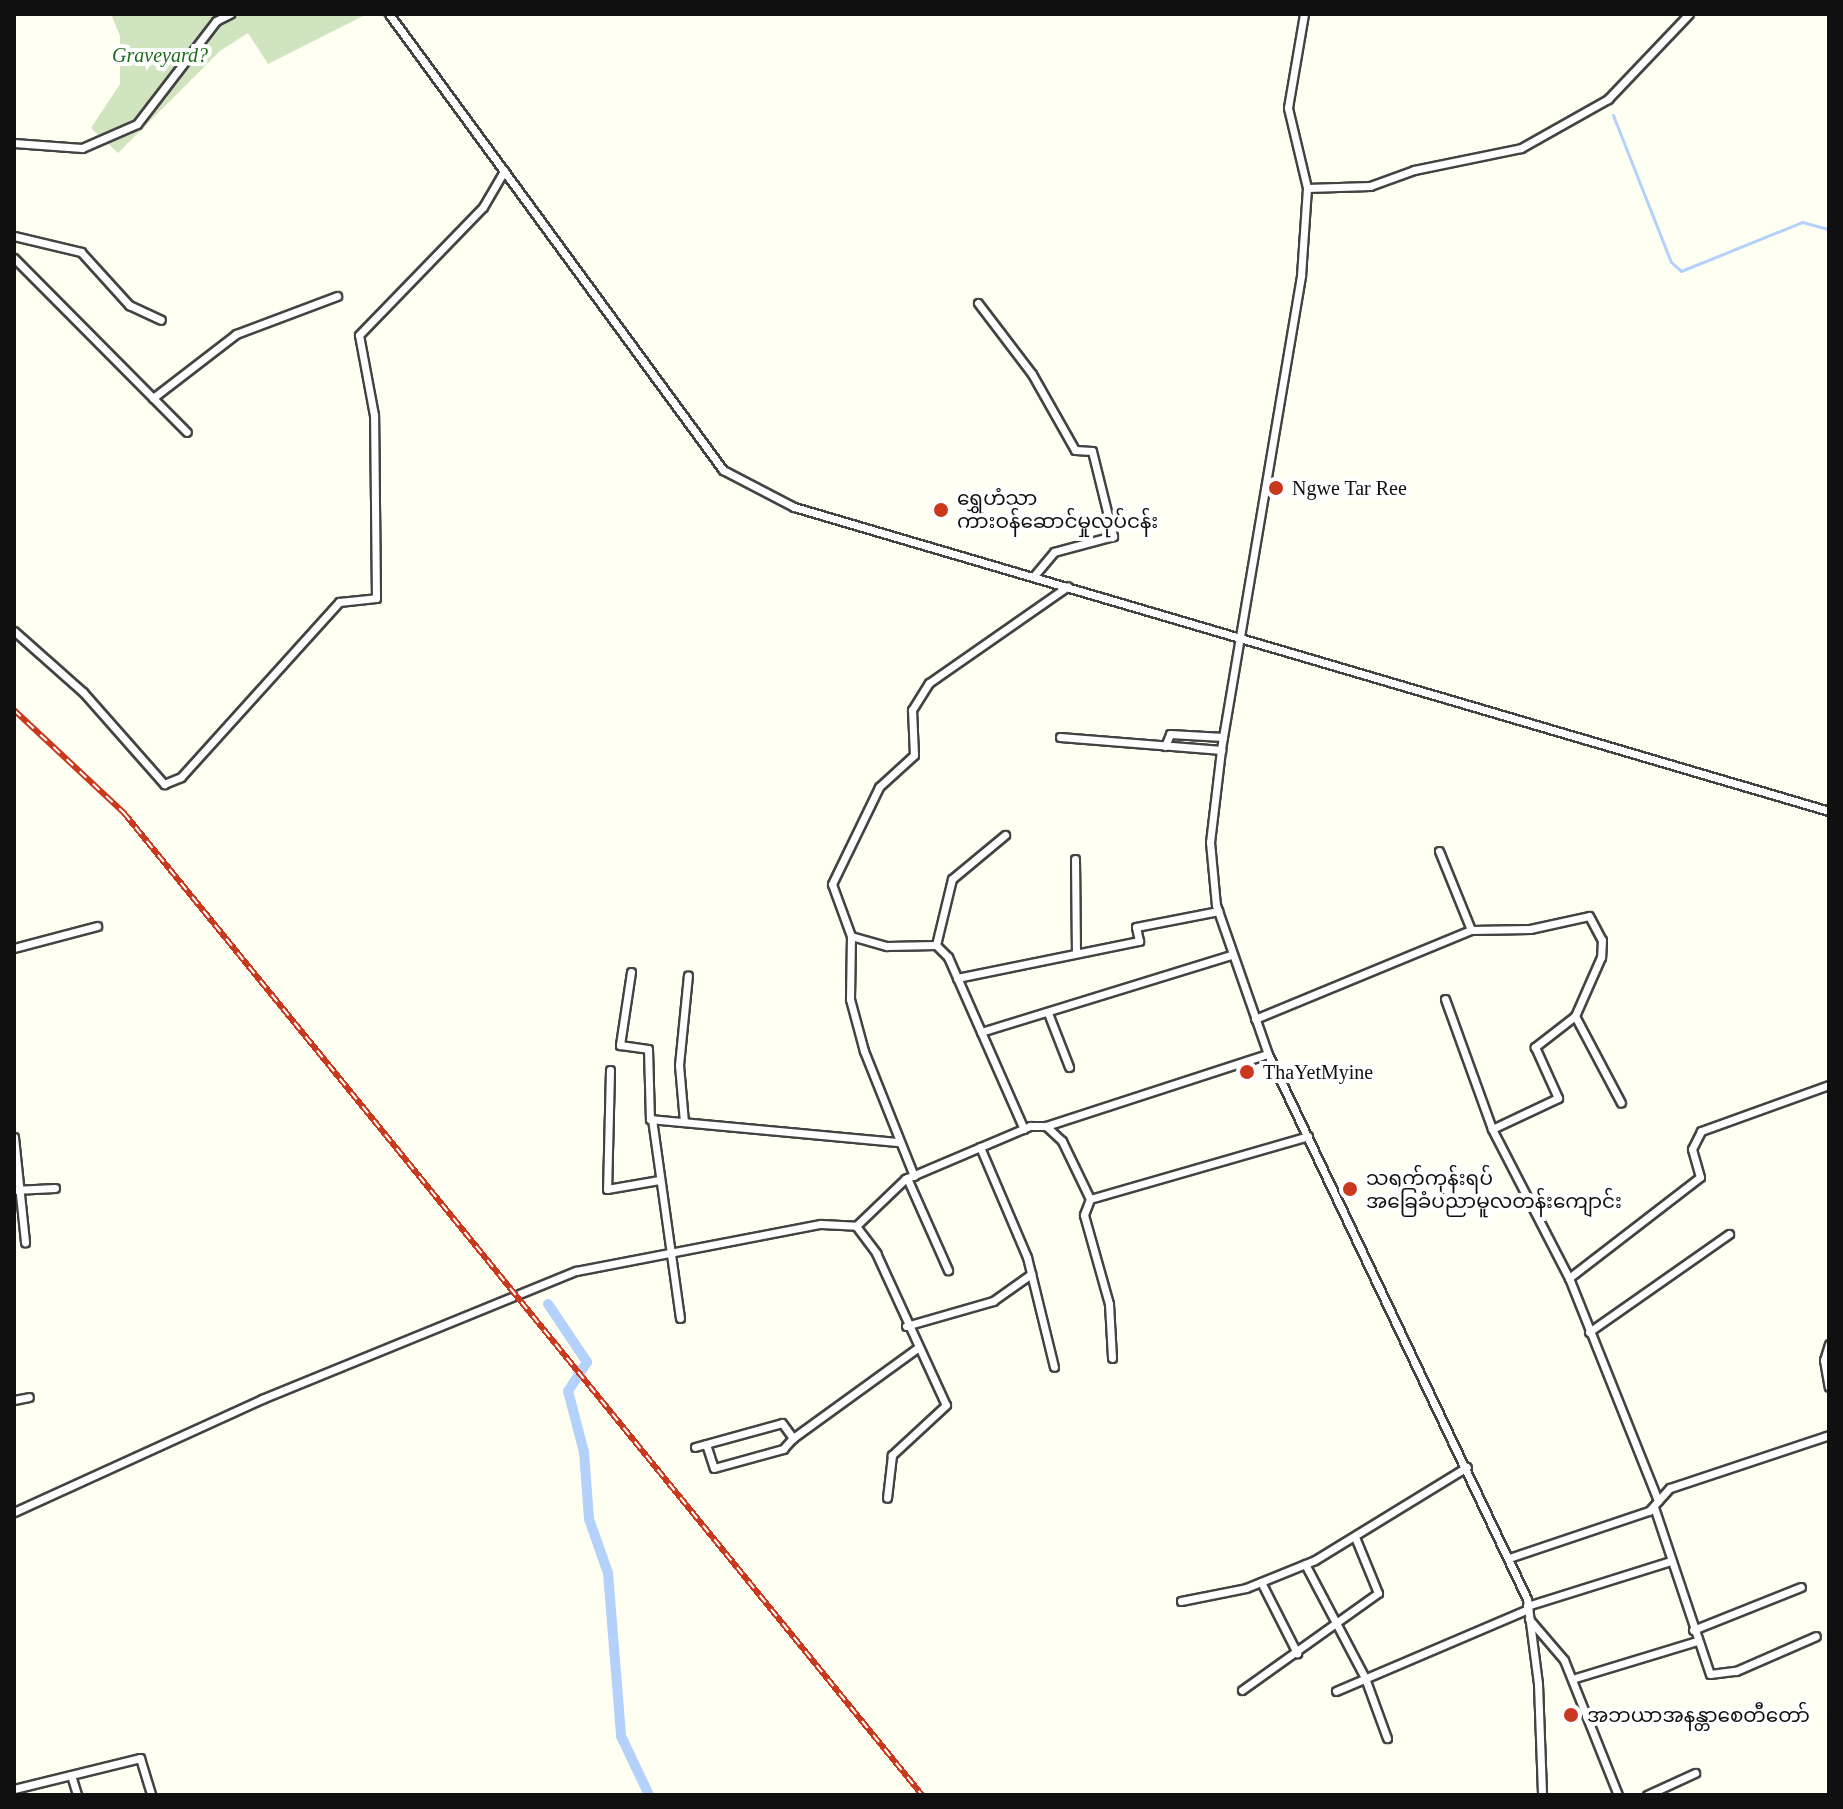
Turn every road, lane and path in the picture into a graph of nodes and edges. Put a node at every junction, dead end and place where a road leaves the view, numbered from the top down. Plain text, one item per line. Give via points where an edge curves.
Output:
1 (230, 14) edge
2 (389, 14) edge
3 (1304, 14) edge
4 (1689, 14) edge
5 (14, 143) edge
6 (504, 171) junction
7 (1307, 188) junction
8 (14, 236) edge
9 (14, 258) edge
10 (337, 296) dead end
11 (978, 303) dead end
12 (161, 320) dead end
13 (153, 398) junction
14 (187, 432) dead end
15 (1034, 576) junction
16 (1068, 586) junction
17 (14, 631) edge
18 (1238, 635) junction
19 (1060, 737) dead end
20 (1223, 737) junction
21 (1165, 746) junction
22 (1221, 750) junction
23 (1829, 811) edge
24 (1005, 835) dead end
25 (1439, 851) dead end
26 (1075, 859) dead end
27 (1218, 911) junction
28 (97, 926) dead end
29 (1471, 930) junction
30 (851, 936) junction
31 (936, 945) junction
32 (14, 948) edge
33 (1076, 953) junction
34 (1231, 955) junction
35 (631, 972) dead end
36 (688, 975) dead end
37 (957, 978) junction
38 (1445, 999) dead end
39 (1048, 1013) junction
40 (1575, 1016) junction
41 (1255, 1019) junction
42 (981, 1032) junction
43 (1268, 1054) junction
44 (1069, 1067) dead end
45 (610, 1070) dead end
46 (1829, 1085) edge
47 (1621, 1103) dead end
48 (652, 1119) junction
49 (684, 1122) junction
50 (1046, 1126) junction
51 (1024, 1129) junction
52 (1492, 1129) junction
53 (1308, 1136) junction
54 (14, 1137) edge
55 (899, 1142) junction
56 (980, 1147) junction
57 (910, 1177) junction
58 (659, 1180) junction
59 (55, 1188) dead end
60 (17, 1190) edge
61 (1090, 1199) junction
62 (856, 1226) junction
63 (1729, 1234) dead end
64 (25, 1242) dead end
65 (669, 1253) junction
66 (948, 1270) dead end
67 (1031, 1274) junction
68 (1569, 1278) junction
69 (680, 1318) dead end
70 (906, 1326) junction
71 (1589, 1332) junction
72 (1829, 1344) edge
73 (916, 1349) junction
74 (1112, 1358) dead end
75 (1054, 1367) dead end
76 (1829, 1387) edge
77 (29, 1397) dead end
78 (14, 1400) edge
79 (1829, 1435) edge
80 (793, 1438) junction
81 (706, 1444) junction
82 (695, 1447) dead end
83 (1467, 1467) junction
84 (887, 1498) dead end
85 (1656, 1504) junction
86 (14, 1512) edge
87 (1355, 1537) junction
88 (1509, 1558) junction
89 (1671, 1561) junction
90 (1305, 1564) junction
91 (1261, 1582) junction
92 (1801, 1587) dead end
93 (1181, 1601) dead end
94 (1528, 1608) junction
95 (1529, 1619) junction
96 (1336, 1626) junction
97 (1693, 1630) junction
98 (1816, 1636) dead end
99 (1697, 1641) junction
100 (1297, 1653) junction
101 (1365, 1678) junction
102 (1572, 1679) junction
103 (1242, 1690) dead end
104 (1336, 1691) dead end
105 (1387, 1738) dead end
106 (1695, 1773) dead end
107 (71, 1775) junction
108 (14, 1789) edge
109 (77, 1795) edge
110 (151, 1795) edge
111 (1542, 1795) edge
112 (1618, 1795) edge
113 (1647, 1795) edge

1 - 5 street via 216,21 137,124 82,148
2 - 6 street
3 - 7 street via 1288,108
4 - 7 street via 1608,99 1521,148 1356,188
6 - 15 street via 723,470 794,507
6 - 17 street via 483,207 359,335 374,415 376,598 339,602 181,777 164,784 83,692
7 - 18 street via 1296,314
8 - 12 street via 81,252 129,305
9 - 13 street
10 - 13 street via 236,334
11 - 15 street via 1032,374 1075,450 1092,451 1113,536 1054,552
13 - 14 street
15 - 16 street
16 - 18 street
16 - 30 street via 929,683 912,710 914,755 879,787 832,884
18 - 20 street
18 - 23 street
19 - 21 street
20 - 21 street via 1170,734
20 - 22 street
21 - 22 street
22 - 27 street via 1210,842
24 - 31 street via 952,879
25 - 29 street
26 - 33 street
27 - 33 street via 1136,927 1139,941
27 - 34 street
28 - 32 street
29 - 40 street via 1530,929 1589,916 1595,921 1601,957
29 - 41 street
30 - 31 street via 887,946
30 - 55 street via 850,999
31 - 37 street
33 - 37 street
34 - 39 street
34 - 41 street
35 - 48 street via 620,1045 648,1049
36 - 49 street via 679,1065
37 - 42 street
38 - 52 street
39 - 42 street
39 - 44 street
40 - 47 street
40 - 52 street via 1535,1043 1558,1098
41 - 43 street
42 - 51 street
43 - 50 street
43 - 53 street
45 - 58 street via 607,1189
46 - 68 street via 1701,1131 1692,1149 1700,1177
48 - 49 street
48 - 58 street
49 - 55 street
50 - 51 street
50 - 61 street via 1062,1141
51 - 56 street
52 - 68 street
53 - 61 street
53 - 83 street
54 - 60 street
55 - 57 street
56 - 57 street
56 - 67 street
57 - 62 street
57 - 66 street
58 - 65 street
59 - 60 street
60 - 64 street
61 - 74 street via 1084,1215 1109,1304
62 - 65 street via 821,1224
62 - 70 street via 876,1253
63 - 71 street
65 - 69 street
65 - 86 street via 576,1271 512,1294
67 - 70 street via 1008,1284 993,1301
67 - 75 street
68 - 71 street
70 - 73 street
71 - 85 street
72 - 76 street via 1824,1360
73 - 80 street
73 - 84 street via 946,1405 892,1455
77 - 78 street
79 - 85 street via 1670,1488
80 - 81 street via 782,1423
80 - 81 street via 783,1449 714,1468
81 - 82 street
83 - 87 street
83 - 88 street
85 - 88 street
85 - 89 street
87 - 90 street
87 - 96 street via 1378,1593
88 - 94 street
89 - 94 street
89 - 97 street
90 - 91 street
90 - 96 street
91 - 93 street
91 - 100 street
92 - 97 street
94 - 95 street
94 - 101 street
95 - 102 street via 1549,1636
95 - 111 street
96 - 100 street
96 - 101 street
97 - 99 street
98 - 99 street via 1715,1677
99 - 102 street
100 - 103 street
101 - 104 street
101 - 105 street
102 - 112 street
106 - 113 street
107 - 108 street
107 - 109 street
107 - 110 street via 140,1758

